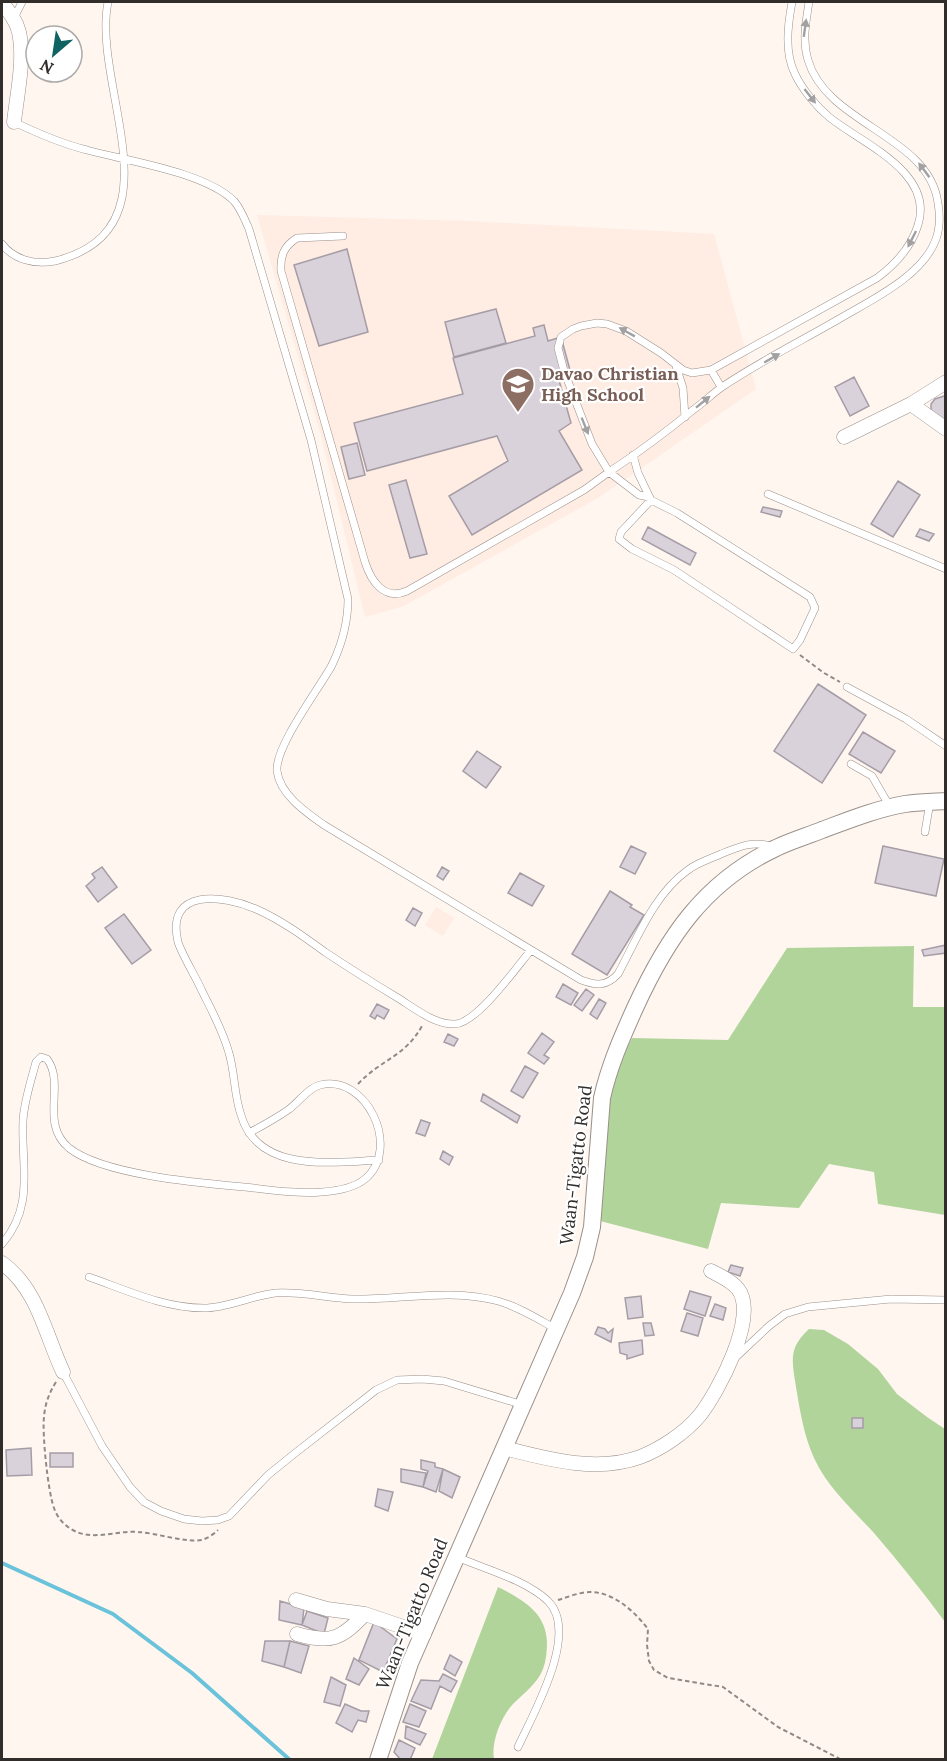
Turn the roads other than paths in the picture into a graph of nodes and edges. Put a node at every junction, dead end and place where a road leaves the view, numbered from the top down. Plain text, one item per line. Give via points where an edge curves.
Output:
1 (22, 2) edge
2 (108, 2) edge
3 (792, 2) edge
4 (809, 2) edge
5 (2, 3) edge
6 (14, 19) junction
7 (14, 122) joint
8 (125, 159) junction
9 (343, 236) dead end
10 (2, 244) edge
11 (675, 364) junction
12 (711, 370) junction
13 (945, 382) edge
14 (721, 387) junction
15 (911, 404) junction
16 (685, 417) junction
17 (945, 429) edge
18 (844, 437) dead end
19 (633, 455) junction
20 (609, 472) junction
21 (768, 494) dead end
22 (650, 498) junction
23 (945, 569) edge
24 (847, 687) road end
25 (945, 746) edge
26 (851, 764) dead end
27 (938, 801) edge
28 (890, 807) junction
29 (925, 832) dead end
30 (776, 847) junction
31 (531, 950) junction
32 (249, 1133) junction
33 (379, 1160) junction
34 (2, 1244) edge
35 (2, 1263) edge
36 (711, 1271) dead end
37 (89, 1277) dead end
38 (945, 1299) edge
39 (557, 1329) junction
40 (732, 1361) junction
41 (63, 1372) joint
42 (523, 1405) junction
43 (504, 1448) junction
44 (456, 1556) junction
45 (296, 1600) dead end
46 (365, 1614) junction
47 (297, 1634) dead end
48 (424, 1634) junction
49 (518, 1747) dead end
50 (378, 1760) edge

1 - 6 lane
2 - 8 lane via 107,56
3 -> 12 lane via 788,48 794,73 829,117 884,154 910,179 921,202 920,220 904,254 877,278
14 -> 4 lane via 888,290 915,269 936,239 940,218 929,175 918,162 843,107 823,88 808,62 803,39
5 - 6 street
6 - 7 street via 20,44
7 - 8 lane via 85,150
8 - 10 lane via 119,210 109,231 96,244 75,256 47,262 26,261 8,252
8 - 31 lane via 212,187 233,200 241,211 311,440 348,599 348,617 332,665 279,758 277,772 284,787 295,802 324,825
9 - 20 lane via 297,238 285,249 281,271 365,562 375,584 392,594 407,591
11 - 12 lane via 692,374
11 - 16 lane via 683,388
11 -> 20 lane via 626,331 607,324 581,326 561,337 558,348 564,371 592,444
12 - 14 lane
13 - 15 street
16 -> 14 lane
15 - 17 street
15 - 18 street
16 - 19 lane
19 - 20 lane
19 - 22 lane
20 - 22 lane via 639,495
21 - 23 lane
22 - 22 lane via 619,539 674,570 793,649 815,608 810,597
24 - 25 lane via 906,719
26 - 28 lane via 872,776
27 - 28 street, Waan-Tigatto Road
27 - 29 lane
28 - 30 street, Waan-Tigatto Road
30 - 31 lane via 752,843 739,846 678,877 650,915 618,974 603,985 581,980
30 - 39 street, Waan-Tigatto Road via 706,897 669,941 644,988 606,1079 592,1227 585,1257
31 - 32 lane via 468,1021 452,1025 427,1016 273,917 243,903 212,898 186,904 176,925 179,944 229,1052 239,1108
32 - 33 lane via 274,1154 298,1161
32 - 33 lane via 318,1085 333,1084 352,1091 366,1103 378,1122
33 - 34 lane via 364,1180 322,1192 206,1183 114,1167 86,1158 68,1147 58,1134 53,1117 54,1075 47,1059 41,1057 36,1062 23,1121 22,1206 14,1229
35 - 41 street via 31,1295
36 - 40 street via 739,1289 743,1300 743,1318
37 - 39 lane via 178,1306 206,1308 278,1293 351,1299 477,1297 517,1309
38 - 40 lane via 891,1299 808,1307 785,1314
39 - 42 street, Waan-Tigatto Road
40 - 43 street via 700,1415 684,1431 639,1457 584,1463
41 - 42 lane via 102,1446 144,1503 184,1519 202,1521 229,1516 268,1475 376,1390 397,1380 444,1381
42 - 43 street, Waan-Tigatto Road
43 - 44 street, Waan-Tigatto Road
44 - 48 street, Waan-Tigatto Road
44 - 49 lane via 528,1587 549,1603 559,1622 557,1655
45 - 46 street
46 - 47 street via 336,1638 323,1640
46 - 48 street
48 - 50 street, Waan-Tigatto Road

